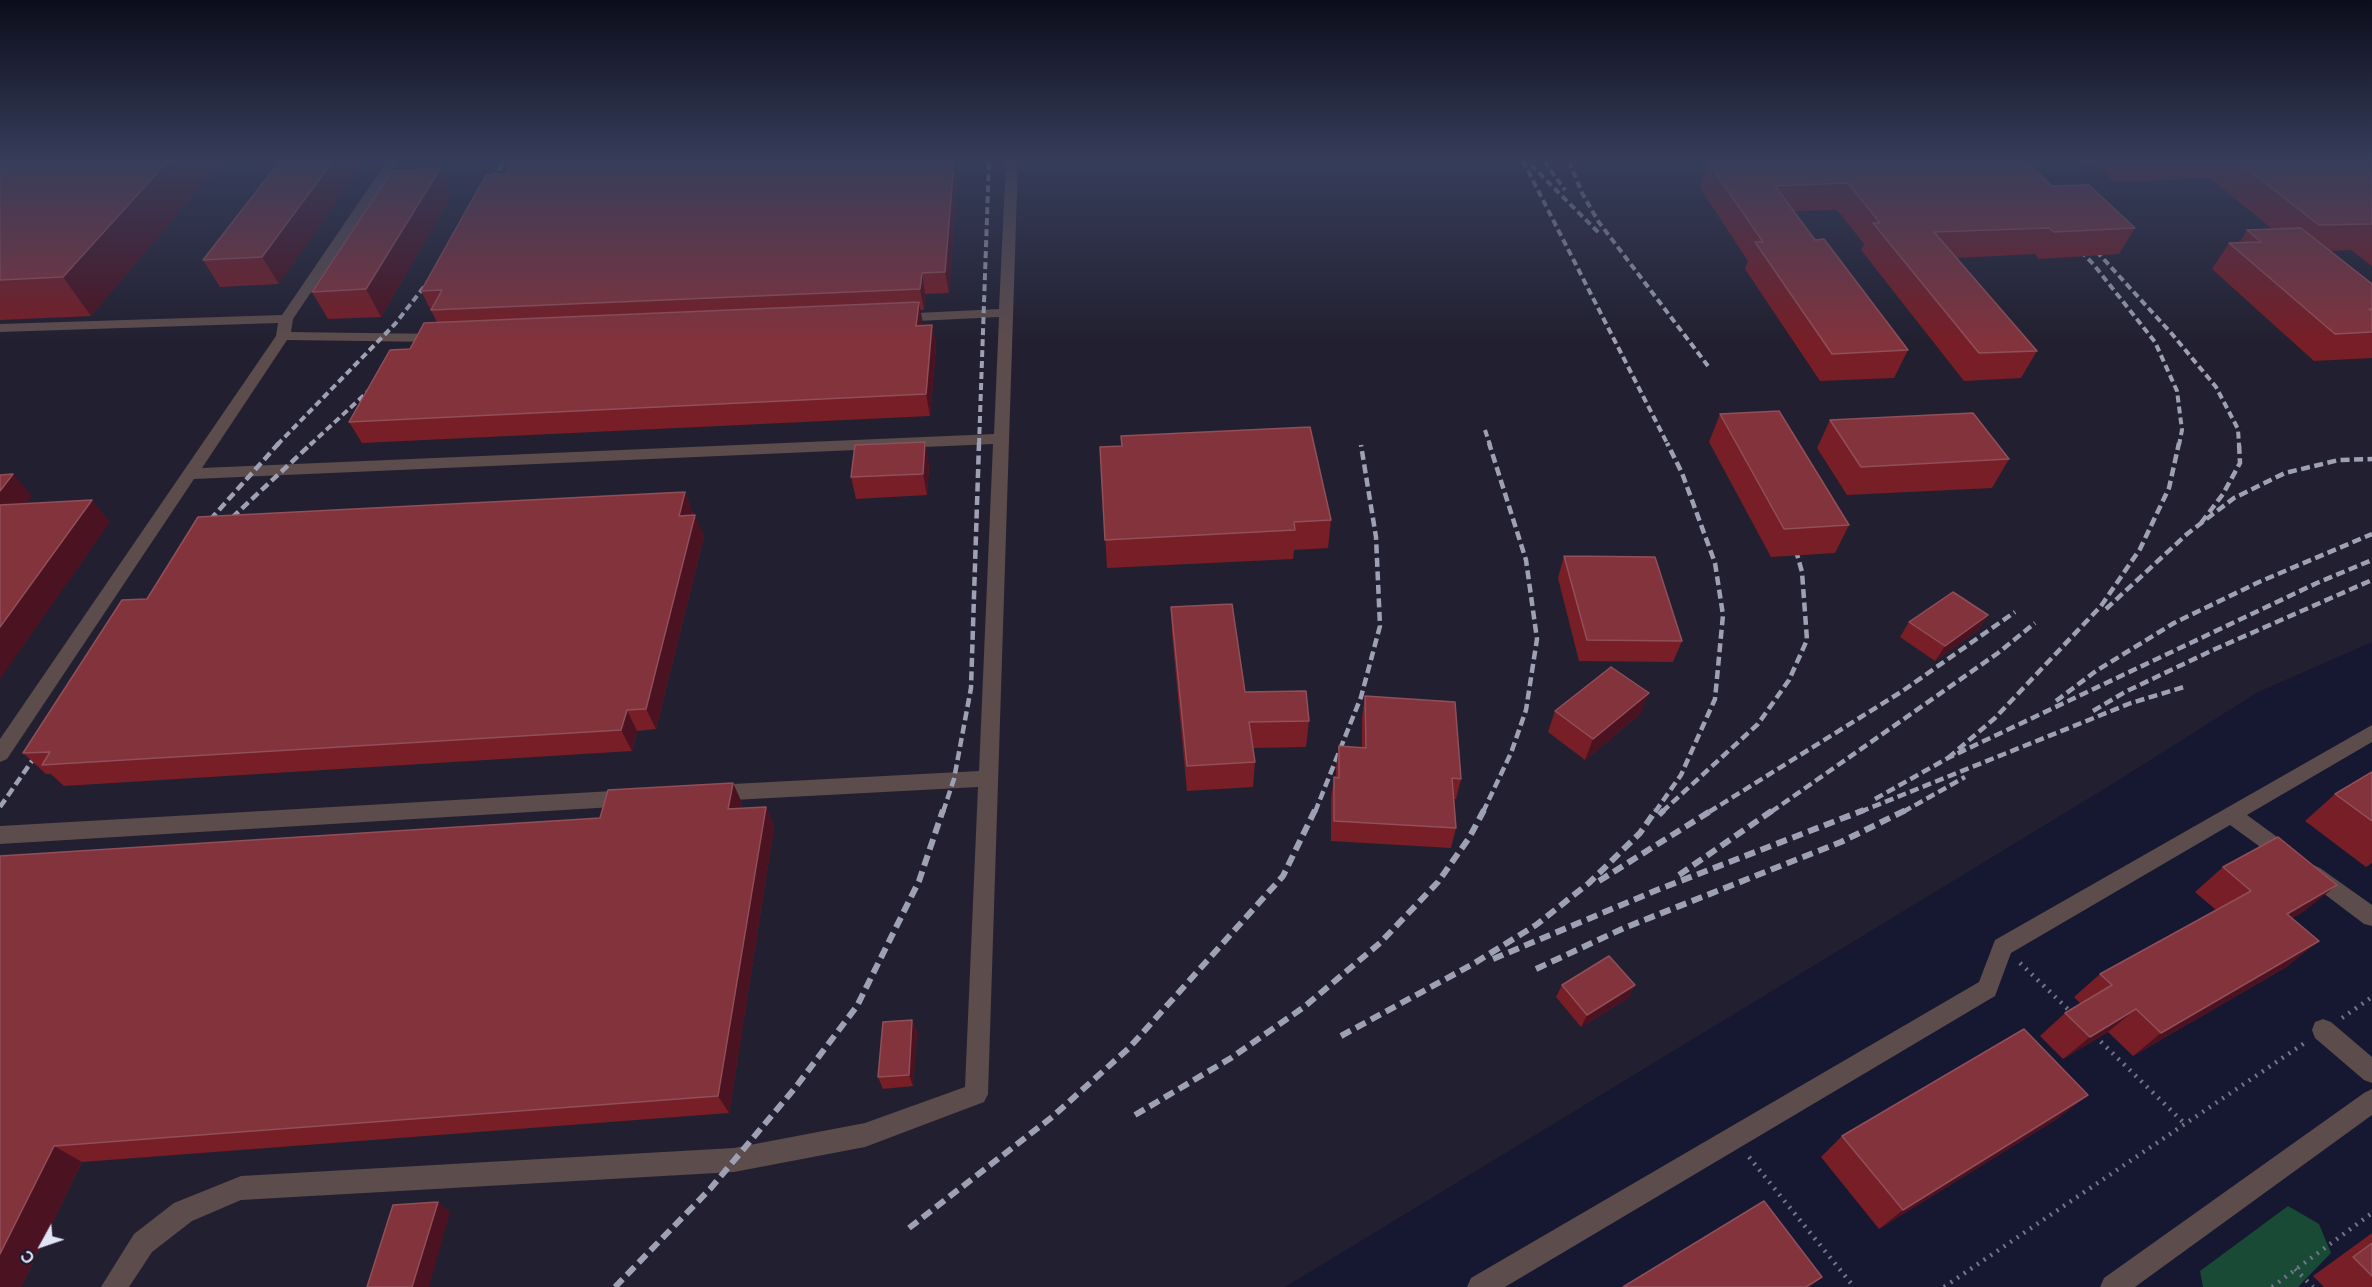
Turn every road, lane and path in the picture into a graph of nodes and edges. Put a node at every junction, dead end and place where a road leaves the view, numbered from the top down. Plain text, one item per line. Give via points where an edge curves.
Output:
1 (352, 221) edge
2 (1010, 221) edge
3 (1006, 313) junction
4 (888, 318) edge
5 (286, 319) junction
6 (0, 328) edge
7 (283, 336) junction
8 (457, 337) edge
9 (1001, 439) junction
10 (190, 474) junction
11 (2372, 733) edge
12 (0, 754) edge
13 (988, 778) junction
14 (692, 794) edge
15 (644, 797) edge
16 (2231, 814) junction
17 (0, 835) edge
18 (2372, 917) edge
19 (2003, 947) junction
20 (2372, 997) edge
21 (2078, 1019) edge
22 (2086, 1027) edge
23 (2323, 1030) junction
24 (2372, 1072) edge
25 (2372, 1101) edge
26 (2185, 1124) junction
27 (1734, 1138) junction
28 (2372, 1213) edge
29 (2295, 1269) junction
30 (114, 1287) edge
31 (1480, 1287) edge
32 (1854, 1287) edge
33 (1944, 1287) edge
34 (2113, 1287) edge
35 (2272, 1287) edge
36 (2313, 1287) edge

1 - 5 street
2 - 3 street
3 - 4 street
3 - 9 street
5 - 6 street
5 - 7 street
7 - 8 street
7 - 10 street
9 - 10 street
9 - 13 street
10 - 12 street
11 - 16 street
13 - 14 street
13 - 30 street via 976,1094 865,1135 735,1160 241,1188 183,1212 143,1243
15 - 17 street
16 - 18 street
16 - 19 street
19 - 21 path
19 - 27 street via 1987,989
20 - 23 path
22 - 26 path
23 - 24 street
23 - 26 path
25 - 34 street
26 - 33 path
27 - 31 street
27 - 32 path
28 - 29 path
29 - 35 path
29 - 36 path

